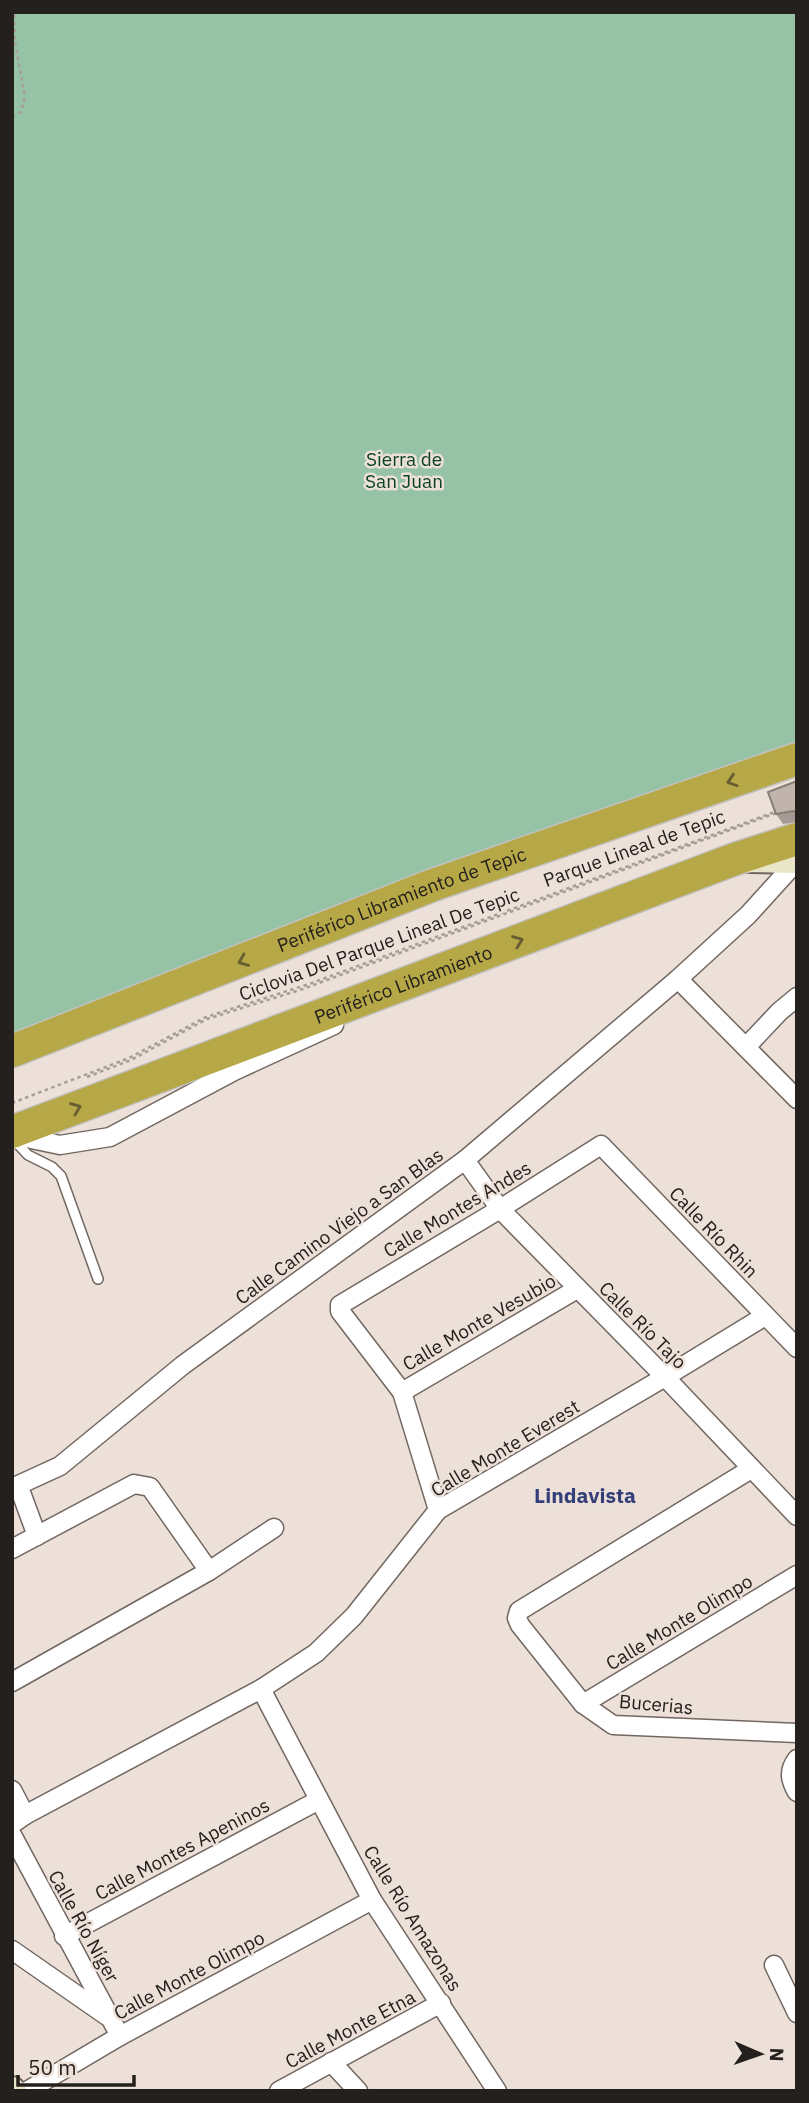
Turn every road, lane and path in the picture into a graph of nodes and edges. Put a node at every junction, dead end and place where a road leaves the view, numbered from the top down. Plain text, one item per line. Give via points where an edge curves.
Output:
1 (14, 12) edge
2 (12, 116) edge
3 (797, 759) edge
4 (788, 819) edge
5 (735, 859) junction
6 (797, 861) edge
7 (678, 979) junction
8 (797, 997) edge
9 (746, 1047) junction
10 (12, 1051) edge
11 (797, 1099) edge
12 (12, 1104) edge
13 (12, 1135) edge
14 (601, 1145) joint
15 (465, 1160) junction
16 (500, 1209) junction
17 (98, 1279) dead end
18 (577, 1289) junction
19 (765, 1315) junction
20 (797, 1348) edge
21 (665, 1377) junction
22 (401, 1392) junction
23 (751, 1469) junction
24 (16, 1488) edge
25 (438, 1510) junction
26 (797, 1516) edge
27 (274, 1528) dead end
28 (37, 1536) junction
29 (12, 1549) edge
30 (209, 1571) junction
31 (797, 1575) edge
32 (12, 1682) edge
33 (261, 1689) junction
34 (583, 1704) junction
35 (797, 1733) edge
36 (797, 1759) edge
37 (794, 1787) edge
38 (12, 1790) edge
39 (319, 1800) junction
40 (18, 1819) edge
41 (12, 1835) edge
42 (372, 1900) junction
43 (64, 1936) junction
44 (12, 1950) edge
45 (774, 1965) dead end
46 (440, 2003) junction
47 (797, 2013) edge
48 (112, 2019) junction
49 (120, 2036) junction
50 (331, 2062) junction
51 (27, 2091) edge
52 (279, 2091) edge
53 (358, 2091) edge
54 (497, 2091) edge

1 - 2 path via 25,97 21,112
3 -> 10 highway, Periférico Libramiento de Tepic via 433,885
4 - 5 highway, Periférico Libramiento
4 - 12 path, Parque Lineal de Tepic via 759,818 309,985 206,1017 129,1058
5 - 6 street
13 -> 5 highway, Periférico Libramiento
6 - 7 street, Calle Camino Viejo a San Blas via 748,915
7 - 9 street
7 - 15 street, Calle Camino Viejo a San Blas
8 - 9 street
9 - 11 street
13 - 17 lane via 28,1155 61,1176
14 - 16 street, Calle Montes Andes
14 - 19 street, Calle Río Rhin
15 - 16 street, Calle Río Tajo
15 - 24 street, Calle Camino Viejo a San Blas via 183,1365 60,1466
16 - 18 street, Calle Río Tajo
16 - 22 street, Calle Montes Andes via 340,1304 340,1311
18 - 21 street, Calle Río Tajo
18 - 22 street, Calle Monte Vesubio
19 - 20 street, Calle Río Rhin
19 - 21 street, Calle Monte Everest
21 - 23 street, Calle Río Tajo
21 - 25 street, Calle Monte Everest
22 - 25 street
23 - 26 street, Calle Río Tajo
23 - 34 street, Bucerias via 519,1611 520,1625
24 - 28 street
25 - 33 street, Calle Monte Everest via 354,1616 316,1653
27 - 30 street
28 - 29 street
28 - 30 street via 134,1484 142,1484 150,1487
30 - 32 street
31 - 34 street, Calle Monte Olimpo
33 - 39 street, Calle Río Amazonas
33 - 40 street, Calle Monte Everest
34 - 35 street, Bucerias via 613,1725
36 - 37 street via 792,1765
38 - 40 street
39 - 42 street, Calle Río Amazonas
39 - 43 street, Calle Montes Apeninos
41 - 43 street, Calle Río Níger
42 - 46 street, Calle Río Amazonas
42 - 49 street, Calle Monte Olimpo
43 - 48 street, Calle Río Níger
44 - 48 street
45 - 47 street
46 - 50 street, Calle Monte Etna
46 - 54 street, Calle Río Amazonas
48 - 49 street, Calle Río Níger
49 - 51 street, Calle Monte Olimpo
50 - 52 street, Calle Monte Etna
50 - 53 street

